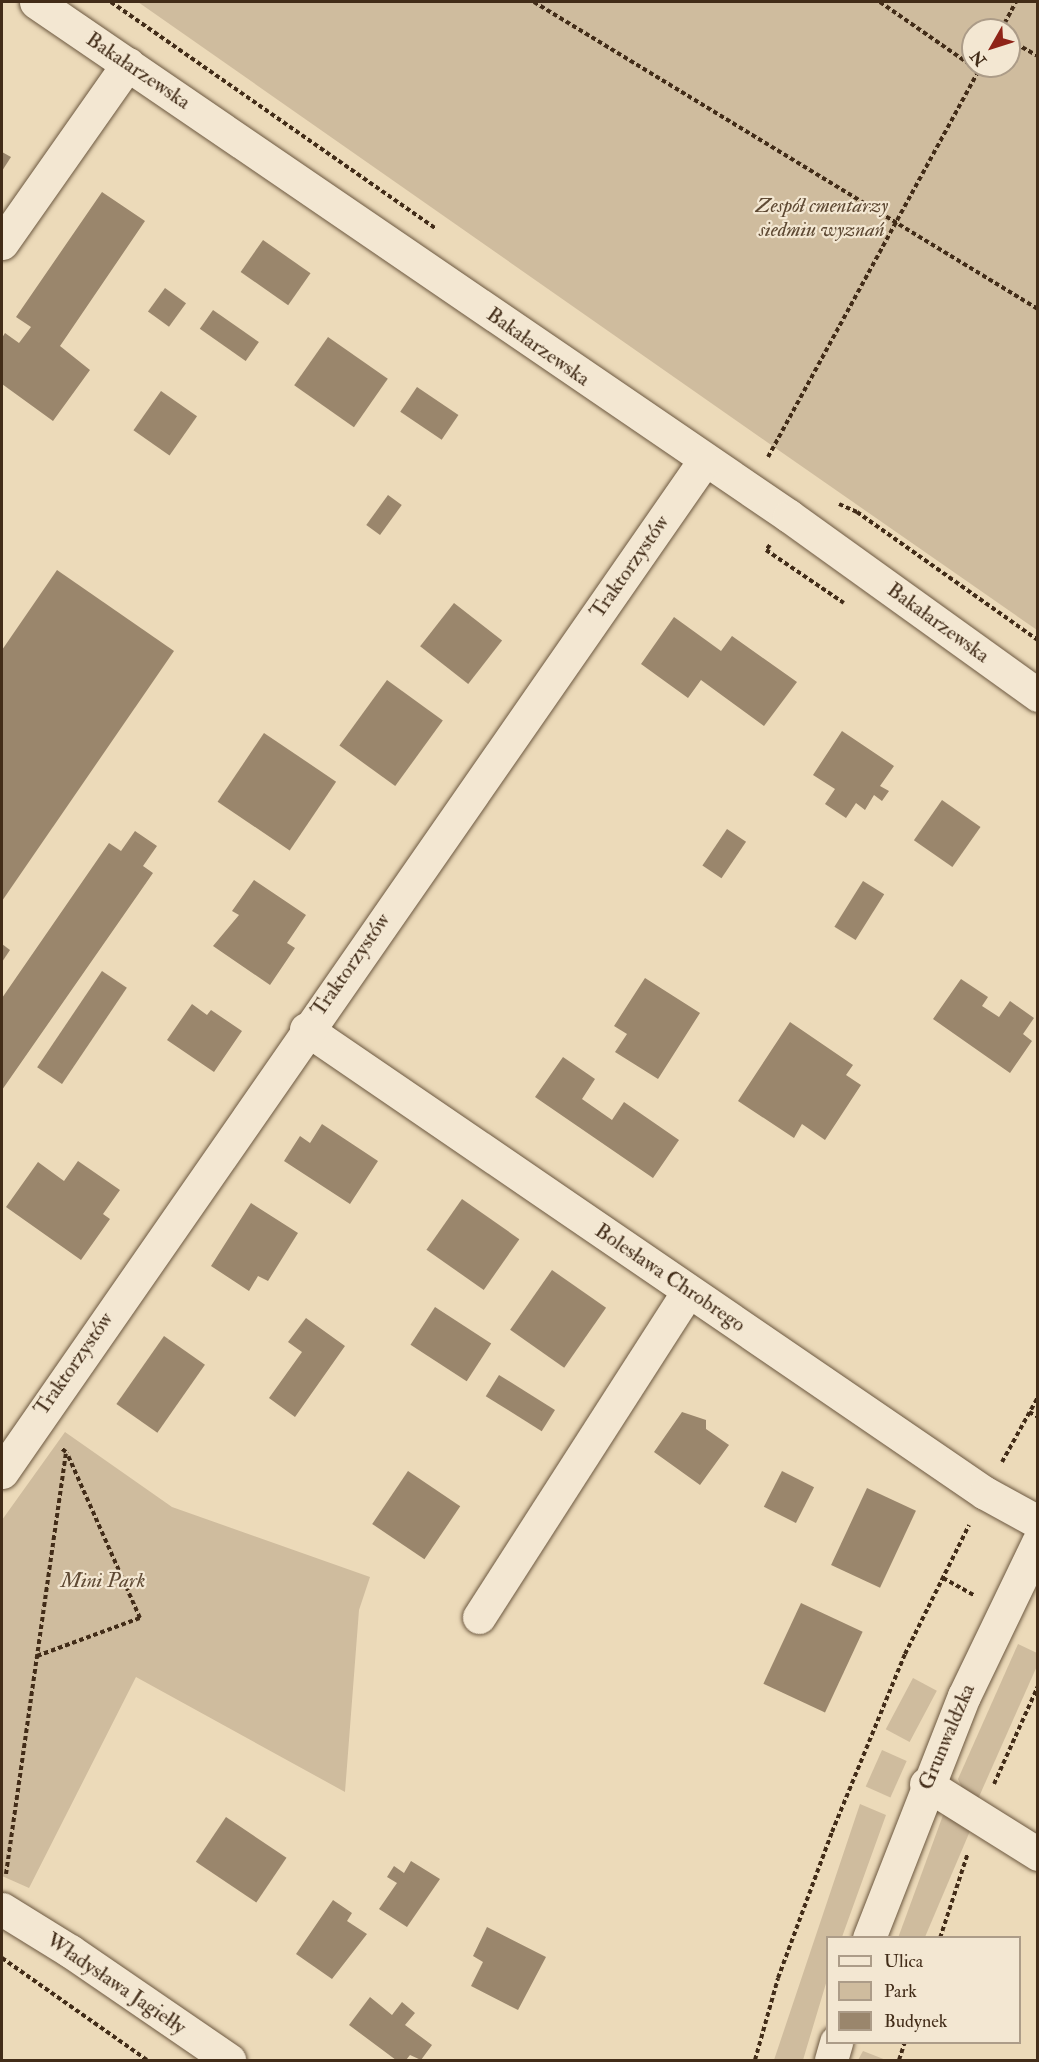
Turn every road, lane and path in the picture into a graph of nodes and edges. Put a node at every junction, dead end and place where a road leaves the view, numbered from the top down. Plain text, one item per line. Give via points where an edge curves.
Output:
1 (36, 2) edge
2 (534, 2) edge
3 (880, 2) edge
4 (1016, 2) edge
5 (1007, 18) edge
6 (1021, 47) edge
7 (961, 56) edge
8 (1038, 56) edge
9 (128, 64) junction
10 (973, 78) edge
11 (893, 220) junction
12 (2, 243) edge
13 (1038, 309) edge
14 (767, 458) dead end
15 (704, 461) junction
16 (836, 503) dead end
17 (1038, 640) edge
18 (1038, 695) edge
19 (306, 1029) junction
20 (688, 1291) junction
21 (1038, 1397) edge
22 (1029, 1412) junction
23 (1038, 1417) edge
24 (31, 1425) junction
25 (66, 1452) junction
26 (2, 1472) edge
27 (985, 1493) junction
28 (1038, 1522) edge
29 (1038, 1542) edge
30 (479, 1617) dead end
31 (37, 1656) junction
32 (927, 1784) junction
33 (1038, 1854) edge
34 (3, 1895) edge
35 (870, 1936) edge
36 (2, 1958) edge
37 (836, 2044) edge
38 (905, 2044) edge
39 (147, 2061) edge
40 (229, 2061) edge
41 (755, 2061) edge
42 (831, 2061) edge
43 (899, 2061) edge

1 - 9 street, Bakałarzewska
2 - 11 path
3 - 7 path
4 - 5 path
6 - 8 path
9 - 12 street
9 - 15 street, Bakałarzewska
10 - 11 path
11 - 13 path
11 - 14 path
15 - 18 street, Bakałarzewska via 789,516
15 - 19 street, Traktorzystów
16 - 17 path via 857,512
19 - 20 street, Bolesława Chrobrego
19 - 24 street, Traktorzystów
20 - 27 street, Bolesława Chrobrego
20 - 30 street
21 - 22 path
22 - 23 path
22 - 27 path
24 - 25 path
24 - 26 street, Traktorzystów
25 - 31 path
25 - 31 path via 140,1618
27 - 28 street, Bolesława Chrobrego
27 - 41 path via 905,1654 832,1832 778,1978
29 - 32 street, Grunwaldzka
31 - 34 path
32 - 33 street
32 - 35 street, Grunwaldzka
34 - 40 street, Władysława Jagiełły via 70,1951
36 - 39 path
37 - 42 street
38 - 43 path

